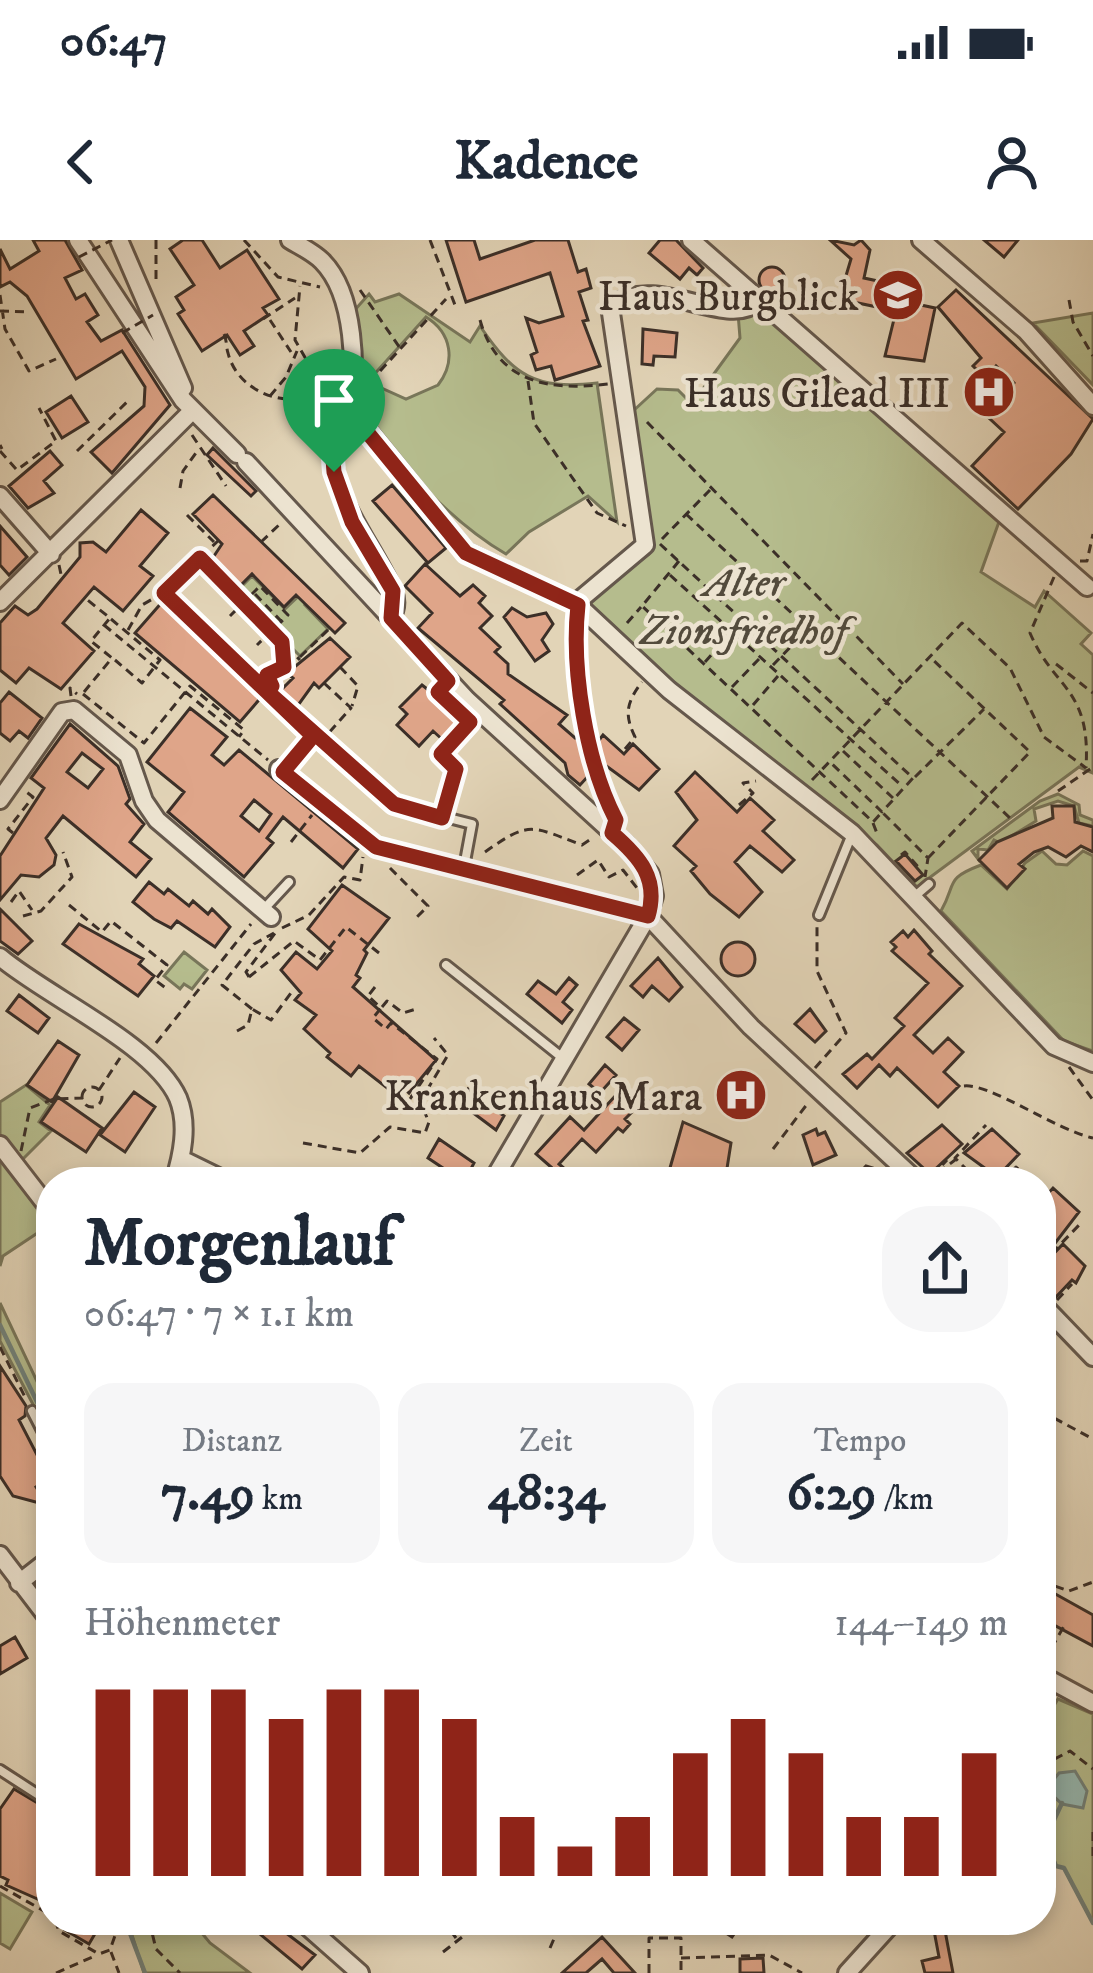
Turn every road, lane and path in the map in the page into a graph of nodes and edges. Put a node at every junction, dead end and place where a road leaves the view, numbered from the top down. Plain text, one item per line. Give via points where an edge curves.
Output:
1 (116, 240) edge
2 (244, 240) edge
3 (290, 240) edge
4 (430, 240) edge
5 (691, 240) edge
6 (921, 240) edge
7 (79, 249) edge
8 (300, 286) junction
9 (336, 287) junction
10 (360, 290) dead end
11 (0, 295) edge
12 (298, 298) junction
13 (446, 299) dead end
14 (1069, 300) dead end
15 (756, 302) junction
16 (455, 305) dead end
17 (3, 311) edge
18 (29, 312) dead end
19 (153, 314) junction
20 (480, 320) dead end
21 (122, 333) dead end
22 (224, 334) dead end
23 (400, 350) junction
24 (295, 352) junction
25 (1093, 356) edge
26 (56, 359) dead end
27 (528, 381) junction
28 (622, 382) junction
29 (353, 395) junction
30 (268, 397) junction
31 (128, 401) dead end
32 (1093, 406) edge
33 (39, 408) dead end
34 (187, 409) junction
35 (350, 415) junction
36 (647, 422) dead end
37 (1, 448) edge
38 (199, 448) junction
39 (77, 451) dead end
40 (226, 486) dead end
41 (180, 488) dead end
42 (711, 489) junction
43 (0, 496) edge
44 (293, 509) junction
45 (686, 514) junction
46 (187, 515) dead end
47 (644, 526) junction
48 (261, 542) dead end
49 (51, 554) junction
50 (200, 558) junction
51 (679, 561) junction
52 (669, 574) junction
53 (1056, 575) dead end
54 (1087, 587) dead end
55 (253, 592) junction
56 (164, 593) junction
57 (85, 598) dead end
58 (273, 600) junction
59 (0, 602) edge
60 (243, 602) junction
61 (577, 604) junction
62 (267, 606) junction
63 (642, 606) junction
64 (256, 615) junction
65 (230, 616) dead end
66 (110, 618) junction
67 (391, 618) junction
68 (281, 621) junction
69 (627, 623) dead end
70 (104, 625) junction
71 (329, 629) dead end
72 (271, 630) junction
73 (733, 631) junction
74 (126, 632) junction
75 (806, 632) junction
76 (282, 642) junction
77 (257, 645) dead end
78 (293, 653) junction
79 (781, 656) junction
80 (761, 657) junction
81 (112, 658) junction
82 (930, 658) junction
83 (1050, 659) junction
84 (704, 663) junction
85 (284, 664) junction
86 (340, 667) dead end
87 (771, 667) junction
88 (154, 668) junction
89 (650, 672) junction
90 (779, 675) junction
91 (324, 683) dead end
92 (904, 685) junction
93 (731, 688) junction
94 (268, 692) junction
95 (184, 693) junction
96 (1093, 693) edge
97 (888, 702) junction
98 (751, 707) junction
99 (351, 708) junction
100 (984, 709) junction
101 (470, 722) dead end
102 (859, 732) junction
103 (317, 739) junction
104 (851, 740) junction
105 (625, 748) dead end
106 (842, 749) junction
107 (941, 750) junction
108 (830, 762) junction
109 (1089, 767) edge
110 (281, 770) junction
111 (770, 770) junction
112 (820, 772) junction
113 (913, 778) junction
114 (12, 781) junction
115 (904, 788) junction
116 (1058, 791) dead end
117 (990, 797) junction
118 (894, 799) junction
119 (0, 800) edge
120 (739, 806) dead end
121 (882, 812) junction
122 (310, 818) dead end
123 (442, 818) junction
124 (1010, 818) dead end
125 (873, 822) junction
126 (0, 823) edge
127 (852, 833) junction
128 (603, 835) junction
129 (878, 836) dead end
130 (291, 842) dead end
131 (369, 842) junction
132 (387, 851) junction
133 (63, 852) dead end
134 (484, 852) dead end
135 (901, 855) dead end
136 (928, 858) junction
137 (464, 868) junction
138 (923, 872) junction
139 (577, 875) dead end
140 (368, 879) dead end
141 (360, 880) junction
142 (289, 882) dead end
143 (921, 890) junction
144 (654, 896) junction
145 (29, 899) junction
146 (46, 901) junction
147 (11, 902) dead end
148 (69, 905) dead end
149 (32, 910) junction
150 (819, 915) joint
151 (23, 916) dead end
152 (648, 916) junction
153 (270, 919) junction
154 (415, 919) dead end
155 (284, 950) junction
156 (379, 953) dead end
157 (0, 957) edge
158 (446, 965) dead end
159 (375, 987) dead end
160 (167, 989) dead end
161 (291, 993) dead end
162 (381, 1008) junction
163 (252, 1009) junction
164 (416, 1009) dead end
165 (237, 1031) dead end
166 (434, 1038) dead end
167 (135, 1052) junction
168 (1067, 1054) junction
169 (565, 1060) junction
170 (1093, 1063) edge
171 (806, 1078) junction
172 (964, 1086) dead end
173 (99, 1090) junction
174 (823, 1092) junction
175 (425, 1094) junction
176 (83, 1099) junction
177 (1093, 1100) edge
178 (986, 1125) dead end
179 (1093, 1138) edge
180 (303, 1143) dead end
181 (773, 1149) dead end
182 (6, 1152) edge
183 (181, 1159) junction
184 (947, 1160) dead end
185 (955, 1160) junction
186 (179, 1167) edge
187 (197, 1167) edge
188 (500, 1167) edge
189 (906, 1167) edge
190 (941, 1167) edge
191 (948, 1167) edge
192 (963, 1167) edge
193 (36, 1191) edge
194 (1075, 1221) dead end
195 (1056, 1249) edge
196 (1072, 1284) dead end
197 (1056, 1297) edge
198 (1056, 1318) edge
199 (0, 1347) edge
200 (1093, 1357) edge
201 (32, 1411) joint
202 (36, 1419) edge
203 (1056, 1419) edge
204 (1093, 1439) edge
205 (0, 1555) edge
206 (36, 1574) edge
207 (1093, 1582) edge
208 (20, 1583) junction
209 (1056, 1586) edge
210 (36, 1603) edge
211 (1064, 1626) dead end
212 (1056, 1640) edge
213 (1056, 1689) edge
214 (1093, 1703) edge
215 (1056, 1758) edge
216 (1093, 1769) edge
217 (0, 1770) edge
218 (36, 1793) edge
219 (1093, 1832) edge
220 (1093, 1857) edge
221 (0, 1886) edge
222 (36, 1908) edge
223 (66, 1935) edge
224 (115, 1935) edge
225 (153, 1935) edge
226 (324, 1935) edge
227 (454, 1935) edge
228 (464, 1935) edge
229 (556, 1935) edge
230 (649, 1935) edge
231 (881, 1935) edge
232 (649, 1939) junction
233 (458, 1940) junction
234 (550, 1948) dead end
235 (110, 1950) junction
236 (443, 1952) dead end
237 (99, 1954) junction
238 (681, 1958) junction
239 (56, 1973) edge
240 (119, 1973) edge
241 (180, 1973) edge
242 (360, 1973) edge
243 (650, 1973) edge
244 (681, 1973) edge
245 (802, 1973) edge
246 (847, 1973) edge

1 - 7 path, bridge
1 - 19 street
2 - 8 path via 270,271
3 - 9 street via 324,262
4 - 16 path
5 - 15 street
6 - 32 street via 1026,332
7 - 34 street
8 - 9 path
8 - 12 path
9 - 29 street
10 - 23 path
11 - 17 path
12 - 24 path
12 - 24 path via 266,319
13 - 23 path
14 - 25 path
15 - 28 street via 738,311 667,295 624,297 611,314
15 - 54 street
17 - 18 path
17 - 26 path via 28,371
19 - 21 path, bridge
19 - 34 street
20 - 27 path via 494,351
22 - 30 path via 244,380
23 - 29 path
24 - 30 path
24 - 30 path via 315,375 313,395
27 - 28 path via 565,389
27 - 47 path via 534,423 598,513
28 - 47 street
29 - 35 street
31 - 39 path
33 - 37 path via 56,441 17,470
34 - 38 path
34 - 44 street
34 - 49 street
35 - 61 street via 466,553
35 - 67 street via 331,434 334,472 352,522 393,591
36 - 42 path
38 - 40 path
38 - 41 path
42 - 45 path
42 - 92 path
43 - 49 street
44 - 48 path
44 - 67 street
45 - 51 path via 659,542
45 - 75 path
46 - 50 path via 217,542
47 - 61 street via 643,552
49 - 59 street
50 - 56 path
50 - 60 path
51 - 52 path
51 - 79 path
52 - 63 path
52 - 73 path
53 - 83 path via 1030,632
55 - 58 path via 260,586
55 - 60 path
55 - 62 path
56 - 74 path via 142,605
56 - 94 path
57 - 66 path
58 - 62 path
58 - 68 path via 288,615
60 - 64 path
60 - 65 path
61 - 89 street
61 - 128 path via 587,721 616,820
62 - 64 path
62 - 68 path
63 - 69 path
63 - 84 path
64 - 72 path
66 - 70 path
66 - 74 path
67 - 128 street
68 - 72 path
70 - 81 path via 91,641
70 - 88 path
71 - 78 path via 299,659
72 - 76 path
72 - 77 path
73 - 80 path
73 - 84 path
74 - 88 path via 160,660
75 - 79 path
75 - 97 path
76 - 78 path
76 - 85 path
78 - 85 path
79 - 87 path
79 - 102 path
80 - 87 path
80 - 93 path
81 - 88 path via 142,682
81 - 95 path via 82,694 144,743
82 - 92 path
82 - 100 path
82 - 109 path via 962,622 1010,668 1044,737
83 - 96 path
83 - 109 path via 1084,719
84 - 93 path
85 - 94 path via 267,675
86 - 99 path via 358,686
87 - 90 path
88 - 95 path
89 - 105 path via 627,701 635,737
89 - 111 street
90 - 98 path
90 - 104 path
91 - 99 path
92 - 97 path
93 - 98 path
94 - 103 path
95 - 110 path
97 - 102 path
97 - 107 path
98 - 112 path
99 - 103 path
100 - 107 path
100 - 117 path via 1030,752
101 - 123 path via 441,754 456,769
102 - 104 path
102 - 113 path
103 - 110 lane
103 - 123 lane via 394,804
104 - 106 path
104 - 115 path
106 - 108 path
106 - 118 path
107 - 113 path
107 - 117 path
108 - 112 path
108 - 121 path
109 - 116 path
110 - 131 street
111 - 120 path via 742,783 752,794
111 - 127 street
112 - 125 path
113 - 115 path
114 - 119 street
114 - 126 path via 33,797 10,831
114 - 153 street via 70,709 137,760 144,801 157,820
115 - 118 path
117 - 124 path
117 - 136 path
118 - 121 path
121 - 125 path
121 - 136 path
122 - 130 path
123 - 137 lane via 472,824
125 - 129 path
127 - 143 street
127 - 150 lane
128 - 134 path via 582,845 520,827
128 - 144 street via 650,874
131 - 132 street
131 - 141 path
132 - 137 street
132 - 154 path via 384,861 428,906
133 - 146 path via 72,877
135 - 138 path
136 - 138 path
137 - 152 street
138 - 143 path
139 - 144 path via 598,860 609,877 622,870
140 - 141 path
141 - 153 path via 344,877 309,915
142 - 153 lane
143 - 168 street via 1030,1023
144 - 152 street
145 - 146 path
145 - 147 path via 19,890
145 - 149 path
146 - 149 path
148 - 160 path via 102,932 111,920 167,965 155,980
149 - 151 path
150 - 171 path via 818,970 846,1033
152 - 169 street
152 - 171 street
153 - 155 path
153 - 155 path via 247,975
153 - 163 path via 222,985
153 - 167 path
155 - 156 path via 294,941 320,960 346,927
157 - 167 street
158 - 169 lane
159 - 162 path via 368,996
161 - 163 path via 271,1020
162 - 164 path via 387,1001 403,1013
162 - 175 path via 373,1018 437,1059 407,1096 418,1088
163 - 165 path
166 - 175 path via 448,1055
167 - 173 path
167 - 183 street via 177,1097
168 - 170 street
168 - 177 path
169 - 188 street
171 - 174 street
172 - 179 path
173 - 176 path via 88,1088
173 - 176 path via 98,1105
174 - 181 path
174 - 189 street
175 - 180 path via 429,1122 421,1135 390,1127 361,1153
176 - 182 path via 30,1108 26,1140
178 - 185 path
182 - 193 street
183 - 186 street
183 - 187 street
184 - 190 path
185 - 191 path
185 - 192 path
194 - 195 path via 1082,1222
196 - 197 path
198 - 200 street
199 - 201 path
201 - 202 lane
203 - 204 path
205 - 208 street
206 - 208 street
207 - 209 path via 1069,1591
208 - 210 street
211 - 212 path
213 - 214 street
215 - 216 path via 1070,1751
217 - 218 lane
219 - 220 path
221 - 222 path
223 - 237 path
224 - 235 path
225 - 241 path
226 - 242 street
227 - 233 path
228 - 233 path
229 - 234 path
230 - 232 path
231 - 246 street
232 - 238 path via 681,1939
232 - 243 path
233 - 236 path
235 - 237 path
235 - 240 path
237 - 239 path
238 - 244 path
238 - 245 path via 769,1955

